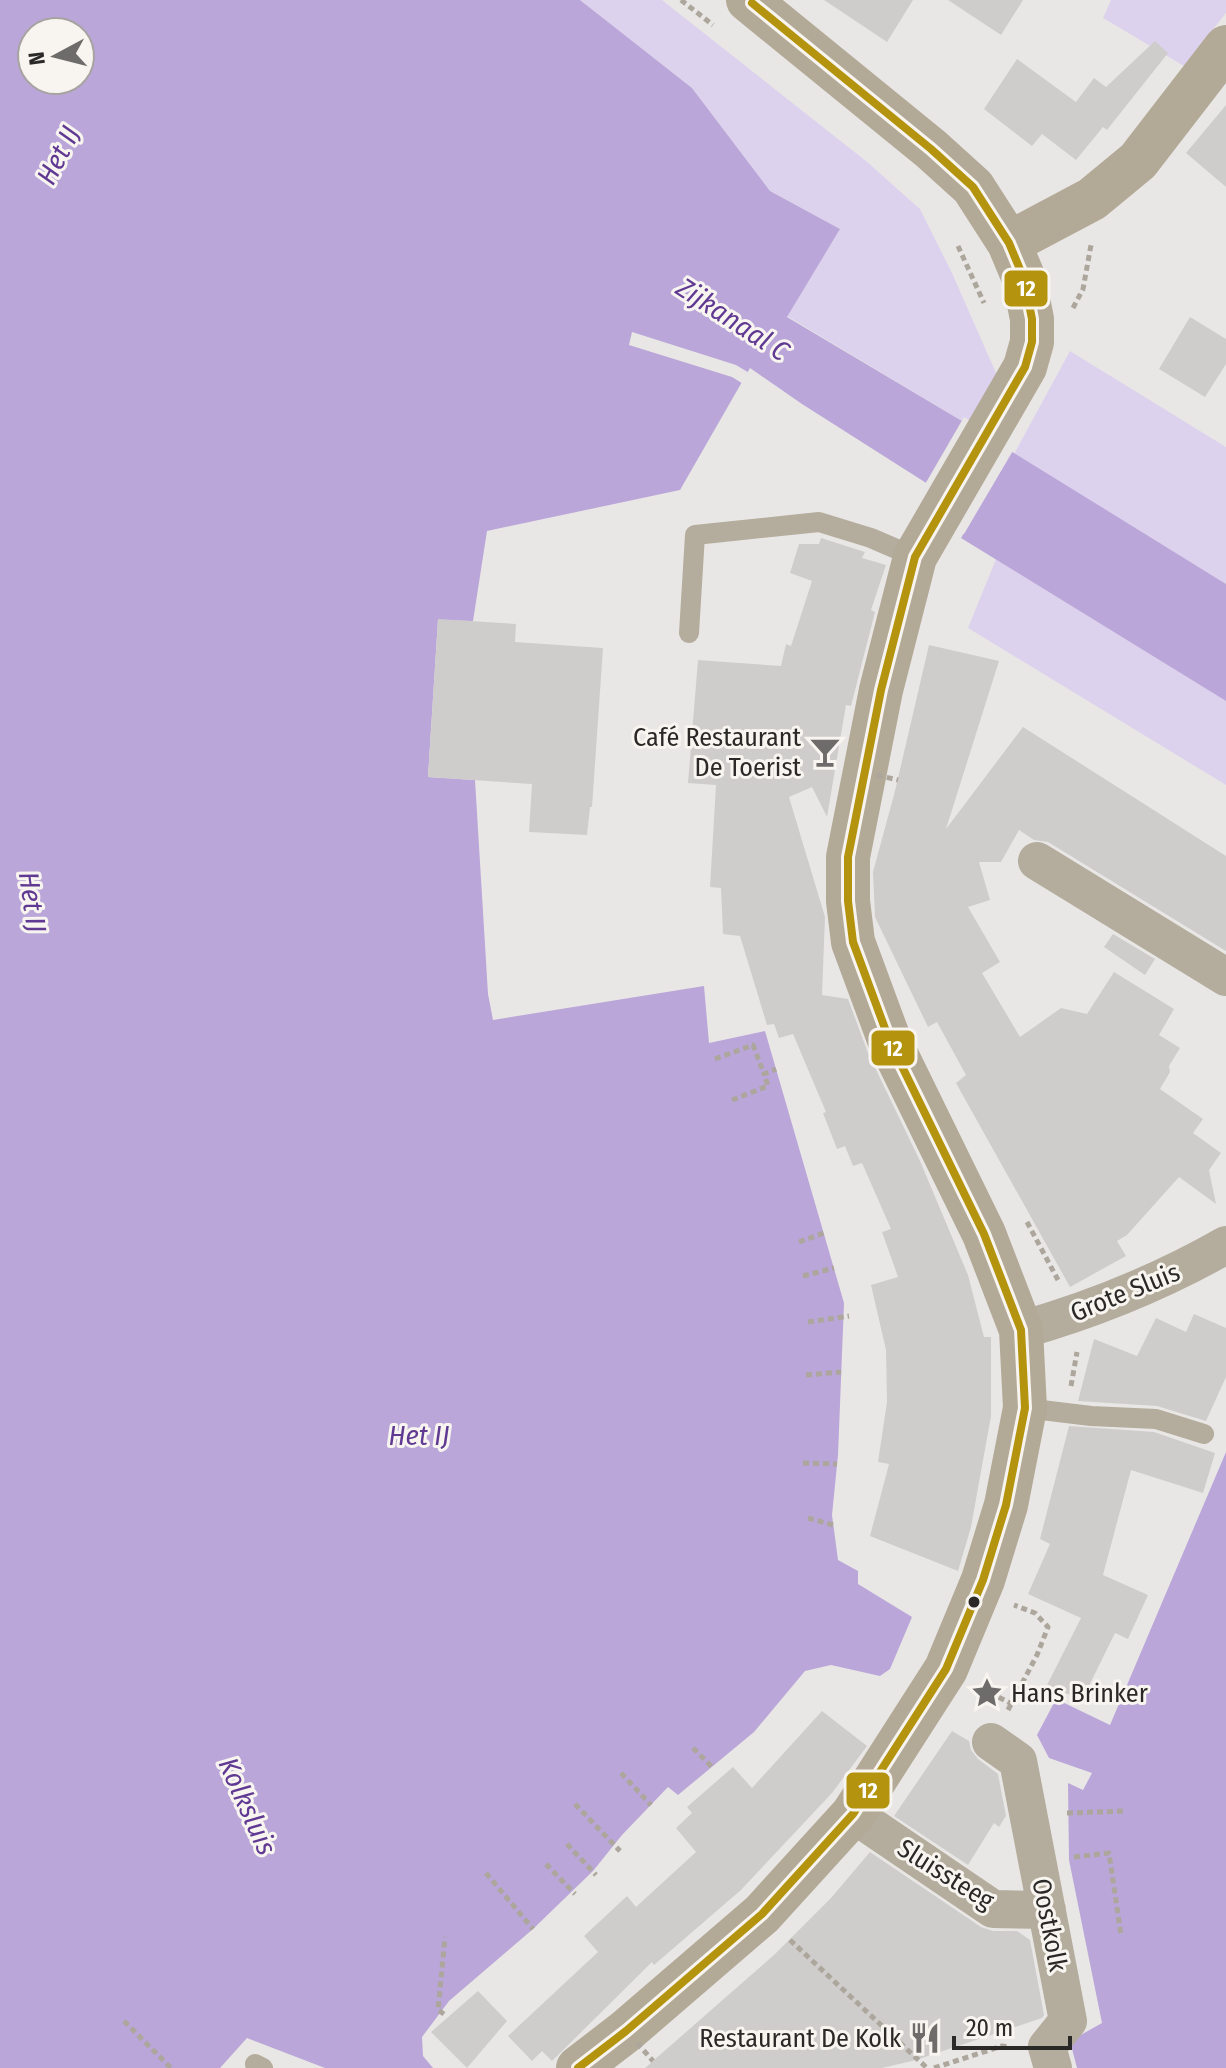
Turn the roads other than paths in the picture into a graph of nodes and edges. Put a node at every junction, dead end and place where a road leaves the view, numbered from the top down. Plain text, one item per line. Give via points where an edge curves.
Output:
1 (751, 1) edge
2 (1226, 47) edge
3 (1009, 243) junction
4 (915, 557) junction
5 (689, 633) dead end
6 (1037, 861) dead end
7 (1226, 977) edge
8 (1226, 1245) edge
9 (1021, 1330) junction
10 (1025, 1408) junction
11 (1204, 1434) dead end
12 (991, 1742) dead end
13 (853, 1814) junction
14 (1047, 1910) junction
15 (1050, 2058) edge
16 (578, 2068) edge

1 - 3 street via 973,187
2 - 3 street via 1138,161 1092,199
3 - 4 street via 1032,319 1025,367
4 - 5 lane via 819,522 695,535
4 - 9 street via 848,857 853,942 890,1042 984,1234
6 - 7 street
8 - 9 street, Grote Sluis via 1077,1314
9 - 10 street
10 - 11 lane via 1156,1419
10 - 13 street via 1006,1505 983,1580 946,1669
12 - 14 street, Oostkolk via 1018,1761
13 - 14 street, Sluissteeg via 993,1909
13 - 16 street via 762,1914
14 - 15 street, Oostkolk via 1068,2021

